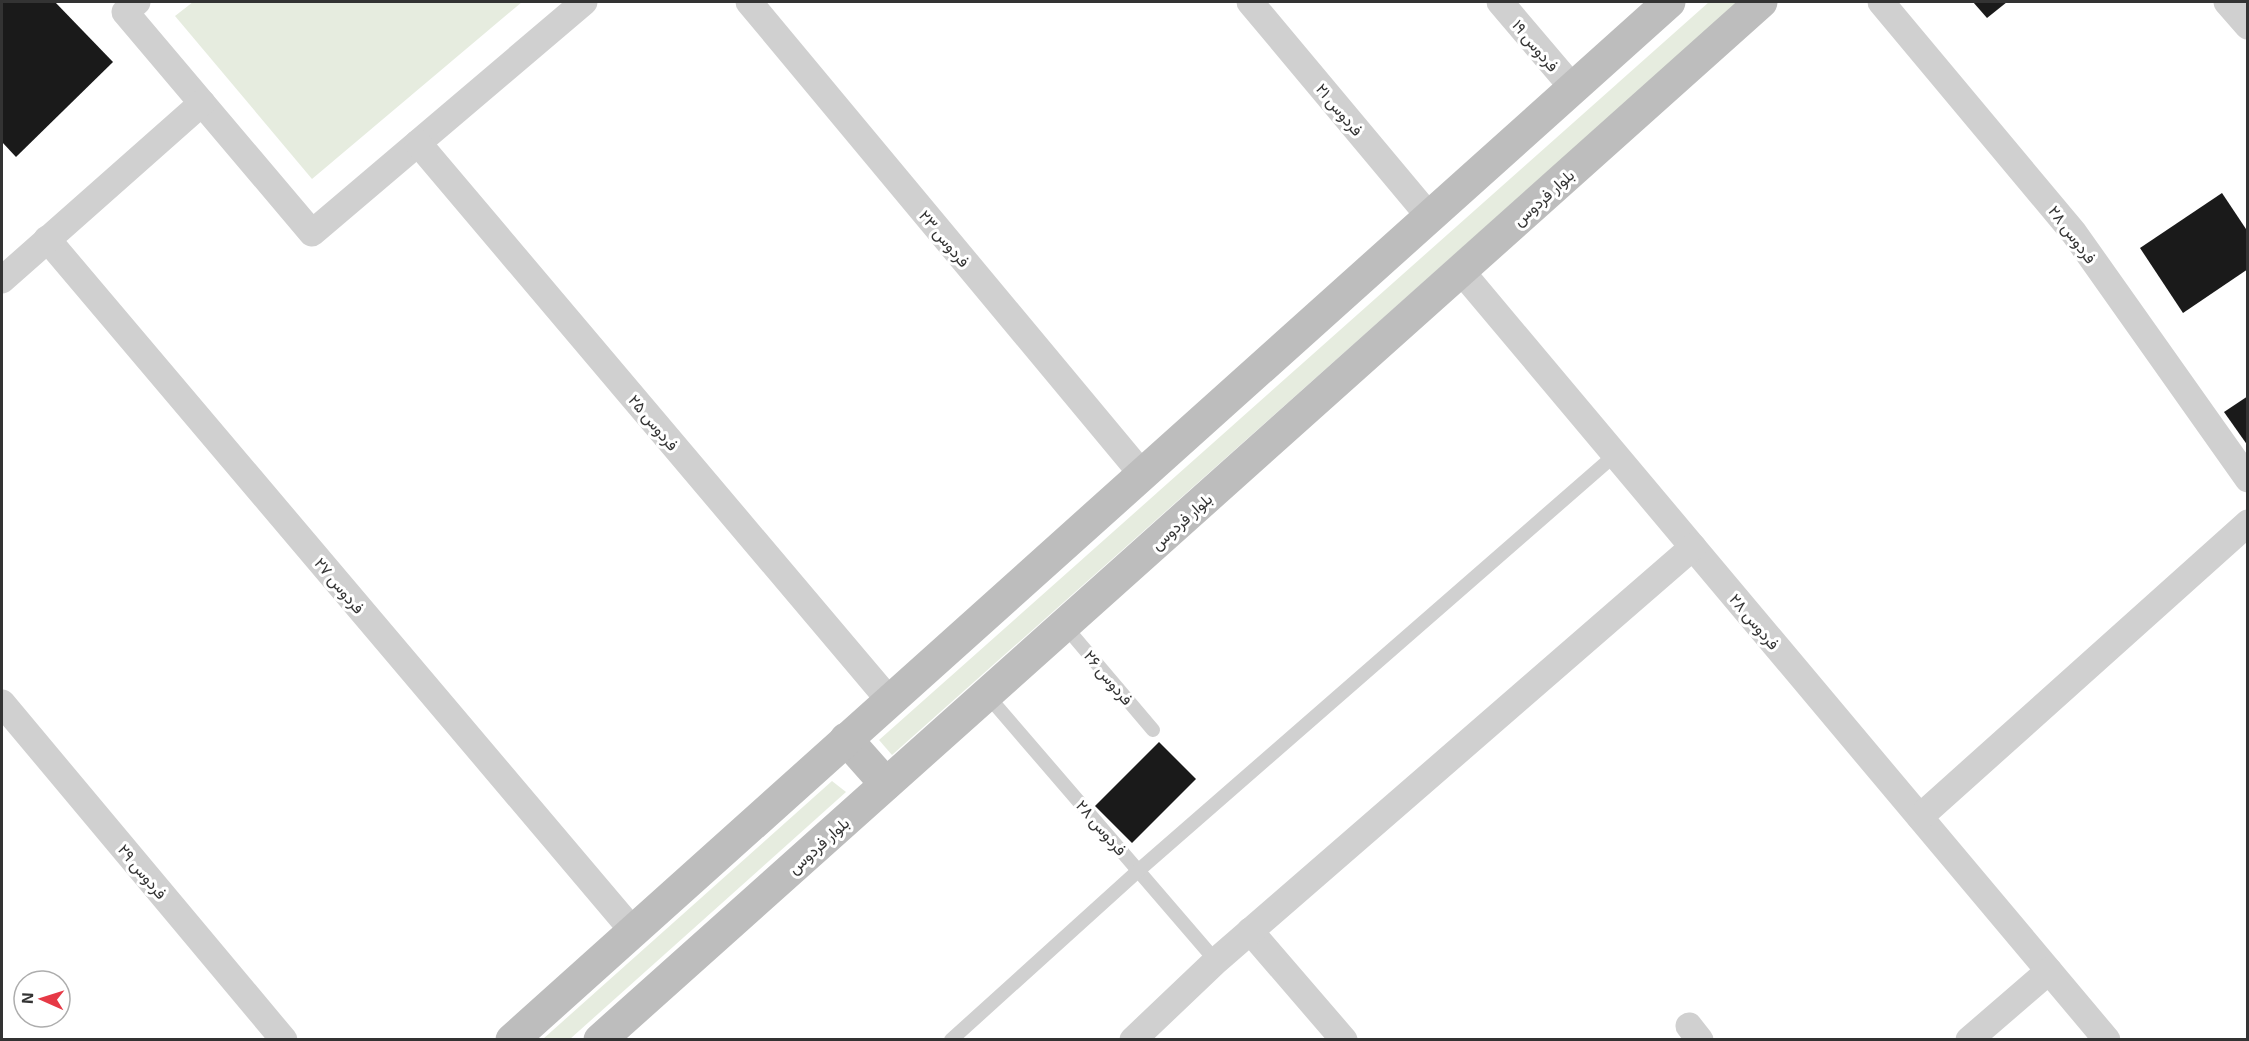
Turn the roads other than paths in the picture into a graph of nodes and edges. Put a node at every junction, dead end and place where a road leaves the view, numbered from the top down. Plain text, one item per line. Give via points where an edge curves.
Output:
1 (137, 2) edge
2 (584, 2) edge
3 (749, 2) edge
4 (1250, 2) edge
5 (1500, 2) edge
6 (1669, 2) edge
7 (1761, 2) edge
8 (1881, 2) edge
9 (2227, 2) edge
10 (2247, 26) edge
11 (1573, 88) junction
12 (202, 103) junction
13 (418, 143) junction
14 (1430, 216) junction
15 (48, 239) junction
16 (1461, 271) junction
17 (2, 280) edge
18 (1616, 454) junction
19 (1142, 474) junction
20 (2247, 479) edge
21 (2247, 524) edge
22 (1693, 547) junction
23 (1064, 625) junction
24 (987, 695) junction
25 (890, 701) junction
26 (2, 703) edge
27 (1153, 730) dead end
28 (846, 739) junction
29 (886, 784) junction
30 (1920, 817) junction
31 (1138, 870) junction
32 (633, 931) junction
33 (1250, 931) junction
34 (1216, 961) junction
35 (2049, 971) junction
36 (284, 1040) edge
37 (512, 1040) edge
38 (600, 1040) edge
39 (951, 1040) edge
40 (1133, 1040) edge
41 (1344, 1040) edge
42 (1969, 1040) edge
43 (2107, 1040) edge

1 - 12 street via 124,12
2 - 13 street
3 - 19 street, فردوس ۲۳
4 - 14 street, فردوس ۲۱
5 - 11 street, فردوس ۱۹
6 - 11 main road
7 - 16 main road, بلوار فردوس
8 - 20 street, فردوس ۲۸ via 2074,233
9 - 10 street
11 - 14 main road
12 - 13 street via 312,233
12 - 15 street
13 - 25 street, فردوس ۲۵
14 - 19 main road
15 - 17 street
15 - 32 street, فردوس ۲۷
16 - 18 street, فردوس ۲۸
16 - 23 main road, بلوار فردوس
18 - 22 street, فردوس ۲۸
18 - 31 lane
19 - 25 main road
21 - 30 street
22 - 30 street, فردوس ۲۸
22 - 33 street
23 - 24 main road, بلوار فردوس
23 - 27 lane, فردوس ۲۶
24 - 29 main road, بلوار فردوس
24 - 31 lane, فردوس ۲۸
25 - 28 main road
26 - 36 street, فردوس ۲۹
28 - 29 main road
28 - 32 main road
29 - 38 main road, بلوار فردوس
30 - 35 street, فردوس ۲۸
31 - 34 lane, فردوس ۲۸
31 - 39 lane
32 - 37 main road
33 - 34 street
33 - 41 street
34 - 40 street
35 - 42 street
35 - 43 street, فردوس ۲۸

